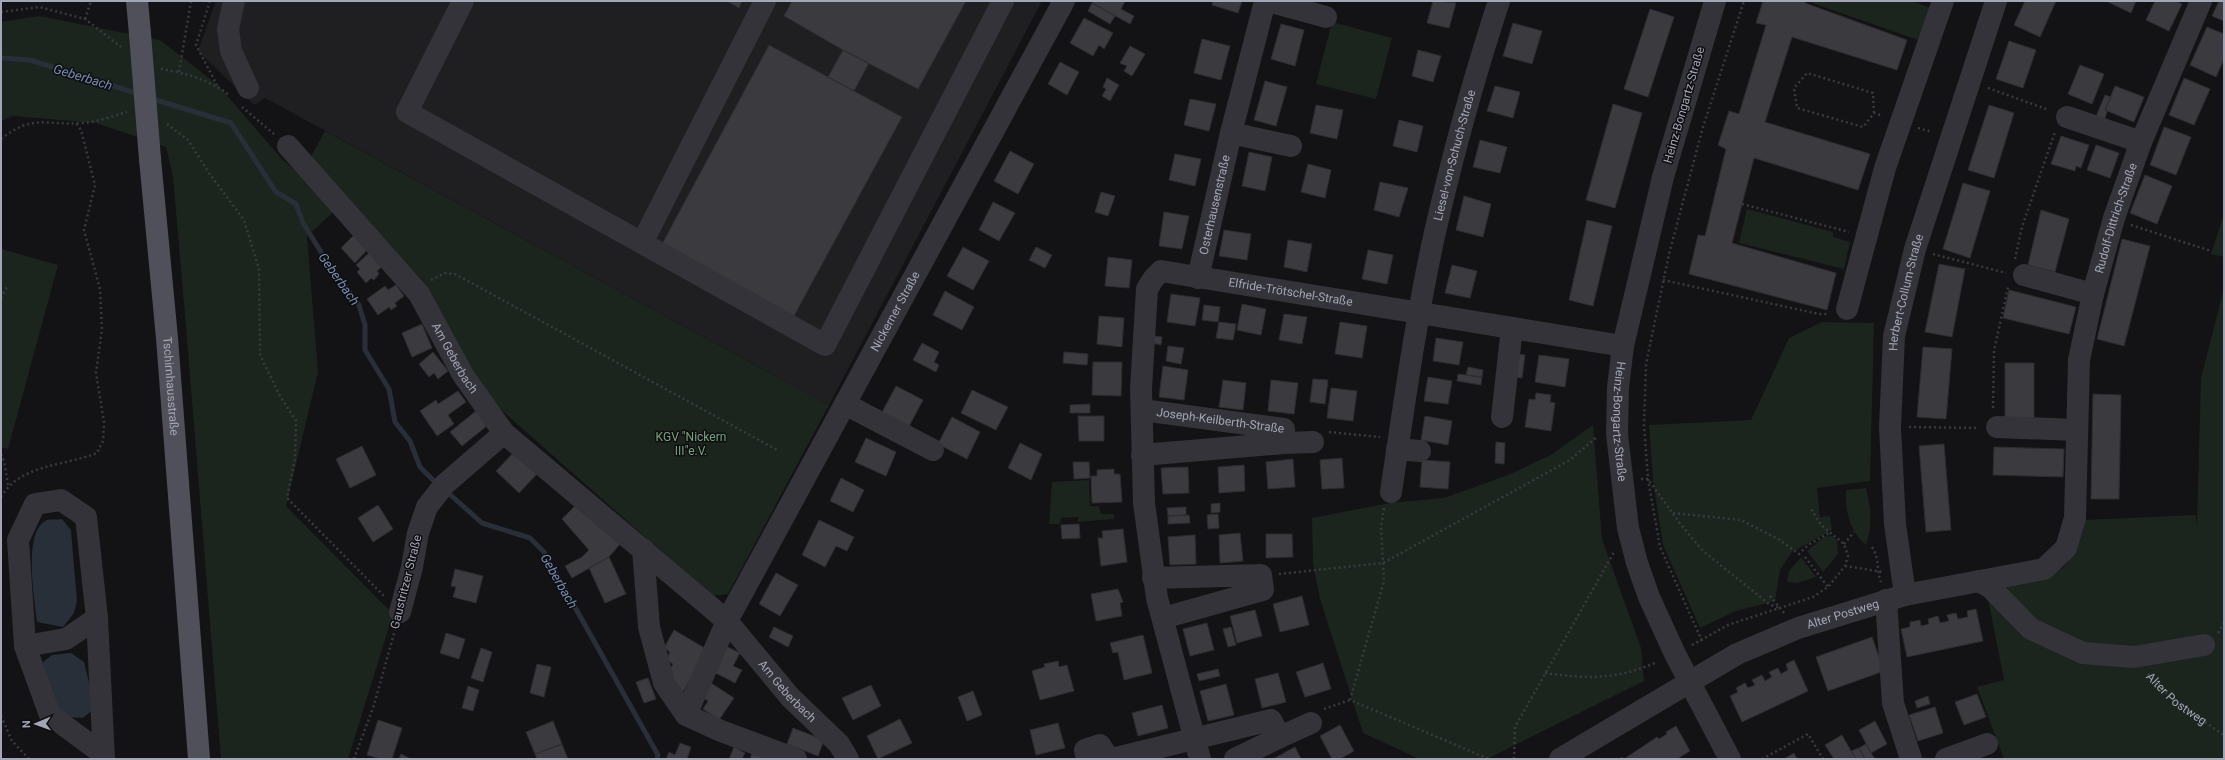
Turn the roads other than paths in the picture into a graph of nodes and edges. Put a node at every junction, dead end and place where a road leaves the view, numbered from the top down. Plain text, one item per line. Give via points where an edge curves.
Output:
1 (234, 1) edge
2 (463, 1) edge
3 (765, 1) edge
4 (1003, 1) edge
5 (1064, 1) edge
6 (1265, 1) edge
7 (1268, 1) edge
8 (1499, 1) edge
9 (1715, 1) edge
10 (1943, 1) edge
11 (1996, 1) edge
12 (2201, 1) edge
13 (139, 12) edge
14 (1326, 17) dead end
15 (241, 98) road end
16 (2061, 114) road end
17 (1231, 133) junction
18 (2141, 142) junction
19 (288, 146) road end
20 (1291, 146) dead end
21 (642, 242) junction
22 (1161, 271) joint
23 (2024, 275) road end
24 (1198, 278) junction
25 (2093, 294) junction
26 (1848, 307) road end
27 (1419, 312) junction
28 (1512, 328) junction
29 (1622, 346) junction
30 (845, 404) junction
31 (1142, 410) junction
32 (1502, 417) dead end
33 (1990, 427) road end
34 (2076, 430) junction
35 (504, 433) junction
36 (1317, 437) road end
37 (1284, 443) junction
38 (1398, 444) junction
39 (933, 450) dead end
40 (1420, 451) dead end
41 (1142, 455) junction
42 (1391, 492) road end
43 (643, 549) junction
44 (1153, 578) junction
45 (1979, 581) junction
46 (1898, 590) junction
47 (400, 612) road end
48 (97, 618) junction
49 (1163, 618) junction
50 (727, 621) junction
51 (2204, 645) dead end
52 (25, 646) junction
53 (1688, 681) junction
54 (686, 715) junction
55 (1311, 723) dead end
56 (1280, 737) junction
57 (1194, 738) junction
58 (1987, 744) dead end
59 (104, 756) edge
60 (199, 759) edge
61 (796, 759) edge
62 (848, 759) edge
63 (1087, 759) edge
64 (1109, 759) edge
65 (1112, 759) edge
66 (1200, 759) edge
67 (1235, 759) edge
68 (1560, 759) edge
69 (1730, 759) edge
70 (1911, 759) edge
71 (1946, 759) edge

1 - 15 street via 228,29
2 - 21 street via 406,112
3 - 21 street
4 - 21 street via 825,344
5 - 30 street, Nickerner Straße
6 - 17 street, Osterhausenstraße
7 - 14 street
8 - 27 street, Liesel-von-Schuch-Straße via 1474,77 1435,232
9 - 29 street, Heinz-Bongartz-Straße via 1663,177
10 - 26 street via 1885,168
11 - 46 street, Herbert-Collum-Straße via 1915,250 1894,336 1890,427
12 - 18 street, Rudolf-Dittrich-Straße
13 - 60 main road, Tschirnhausstraße, bridge
16 - 18 street
17 - 20 street
17 - 24 street, Osterhausenstraße
18 - 25 street, Rudolf-Dittrich-Straße via 2114,218
19 - 35 street, Am Geberbach via 419,294 463,375
22 - 24 street, Elfride-Trötschel-Straße
22 - 31 street, Joseph-Keilberth-Straße via 1147,289
23 - 25 street
24 - 27 street, Elfride-Trötschel-Straße
25 - 34 street, Rudolf-Dittrich-Straße via 2079,360
27 - 28 street, Elfride-Trötschel-Straße
27 - 38 street
28 - 29 street, Elfride-Trötschel-Straße
28 - 32 street
29 - 53 street, Heinz-Bongartz-Straße via 1617,434 1628,528 1649,597
30 - 39 street
30 - 50 street, Nickerner Straße
31 - 37 street, Joseph-Keilberth-Straße via 1284,429
31 - 41 street, Joseph-Keilberth-Straße
33 - 34 street
34 - 45 street, Rudolf-Dittrich-Straße via 2075,518 2066,548 2044,569
35 - 43 street, Am Geberbach
35 - 47 street, Gaustritzer Straße via 441,490 427,507 418,533
36 - 37 street, Joseph-Keilberth-Straße
37 - 41 street, Joseph-Keilberth-Straße
38 - 40 street
38 - 42 street
41 - 44 street, Joseph-Keilberth-Straße via 1144,503
43 - 50 street, Am Geberbach
43 - 54 street via 649,627 664,683
44 - 49 street, Joseph-Keilberth-Straße
44 - 49 street via 1261,574 1263,590
45 - 46 street, Alter Postweg
45 - 51 street, Alter Postweg via 1991,588 2031,629 2083,653 2134,656
46 - 53 street, Alter Postweg via 1737,654
46 - 70 street, Herbert-Collum-Straße via 1893,703
48 - 52 street via 66,640
48 - 52 street via 86,517 61,500 35,504 18,540
48 - 59 street
49 - 57 street, Joseph-Keilberth-Straße
50 - 54 street
50 - 62 street, Am Geberbach via 790,697 839,744
52 - 59 street via 50,715
53 - 68 street, Alter Postweg
53 - 69 street, Heinz-Bongartz-Straße
54 - 61 street via 721,732
55 - 56 street
56 - 57 street via 1271,720
56 - 67 street
57 - 65 street
57 - 66 street, Joseph-Keilberth-Straße
58 - 71 street
63 - 64 street via 1085,750 1100,745

